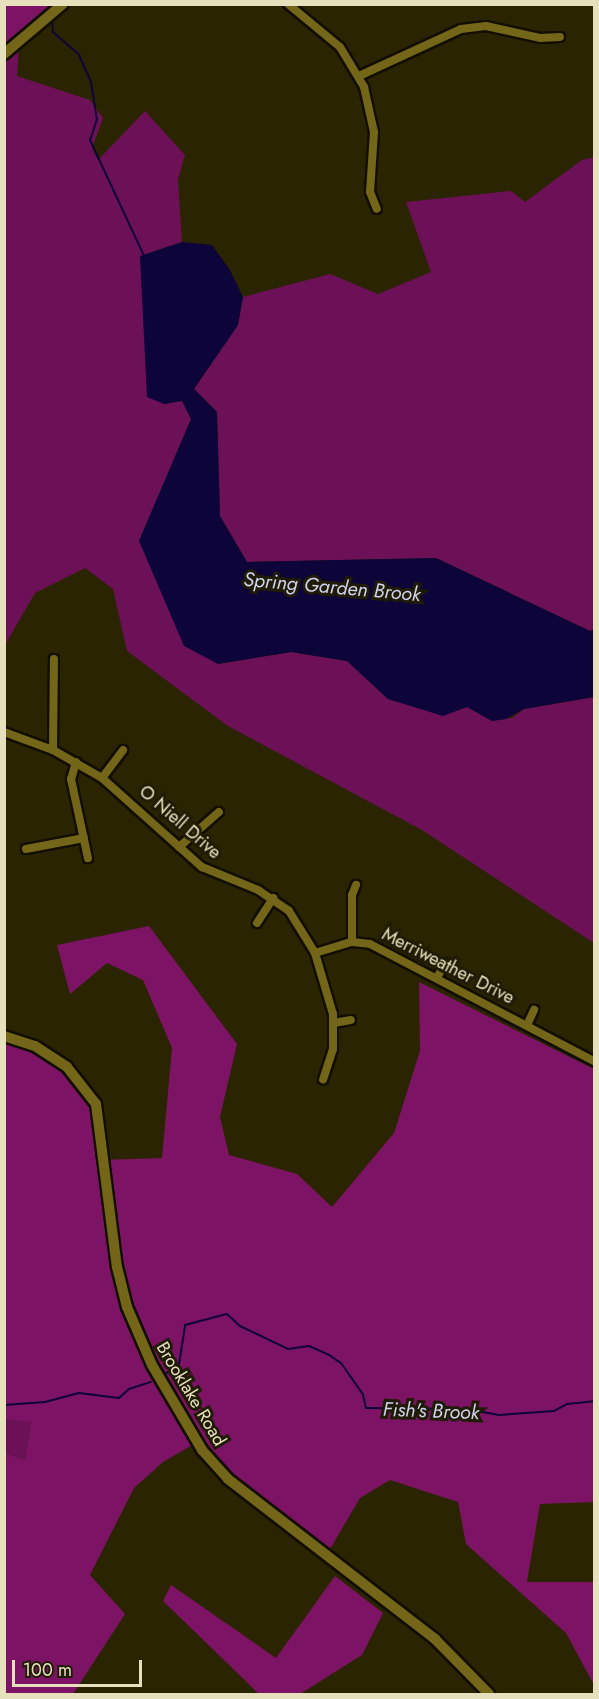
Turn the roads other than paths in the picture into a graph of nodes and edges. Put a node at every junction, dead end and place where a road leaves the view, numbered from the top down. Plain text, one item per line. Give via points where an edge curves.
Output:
1 (288, 4) edge
2 (61, 7) edge
3 (560, 37) dead end
4 (4, 54) edge
5 (359, 76) junction
6 (378, 209) dead end
7 (54, 659) dead end
8 (4, 732) edge
9 (52, 750) junction
10 (123, 750) dead end
11 (76, 762) junction
12 (102, 778) junction
13 (219, 812) dead end
14 (84, 838) junction
15 (179, 847) junction
16 (26, 849) dead end
17 (88, 858) dead end
18 (356, 885) dead end
19 (273, 898) junction
20 (256, 923) dead end
21 (352, 942) junction
22 (315, 953) junction
23 (445, 963) dead end
24 (437, 978) junction
25 (534, 1011) dead end
26 (351, 1020) dead end
27 (334, 1023) junction
28 (527, 1025) junction
29 (4, 1036) edge
30 (594, 1060) edge
31 (323, 1079) dead end
32 (489, 1695) edge

1 - 5 street via 340,47
2 - 4 street
3 - 5 street via 540,38 486,26 461,29
5 - 6 street via 373,121 370,182
7 - 9 street
8 - 9 street, O Niell Drive
9 - 11 street, O Niell Drive
10 - 12 street
11 - 12 street, O Niell Drive
11 - 14 street via 71,778
12 - 15 street, O Niell Drive
13 - 15 street
14 - 16 street
14 - 17 street
15 - 19 street, O Niell Drive via 214,874
18 - 21 street via 352,895
19 - 20 street
19 - 22 street, O Niell Drive via 298,922
21 - 22 street
21 - 24 street, Merriweather Drive via 370,944
22 - 27 street, O Niell Drive
23 - 24 street
24 - 28 street, Merriweather Drive
25 - 28 street
26 - 27 street
27 - 31 street, O Niell Drive via 333,1049
28 - 30 street, Merriweather Drive
29 - 32 street, Brooklake Road via 35,1046 67,1066 96,1104 117,1267 127,1307 152,1365 201,1449 228,1479 435,1640

